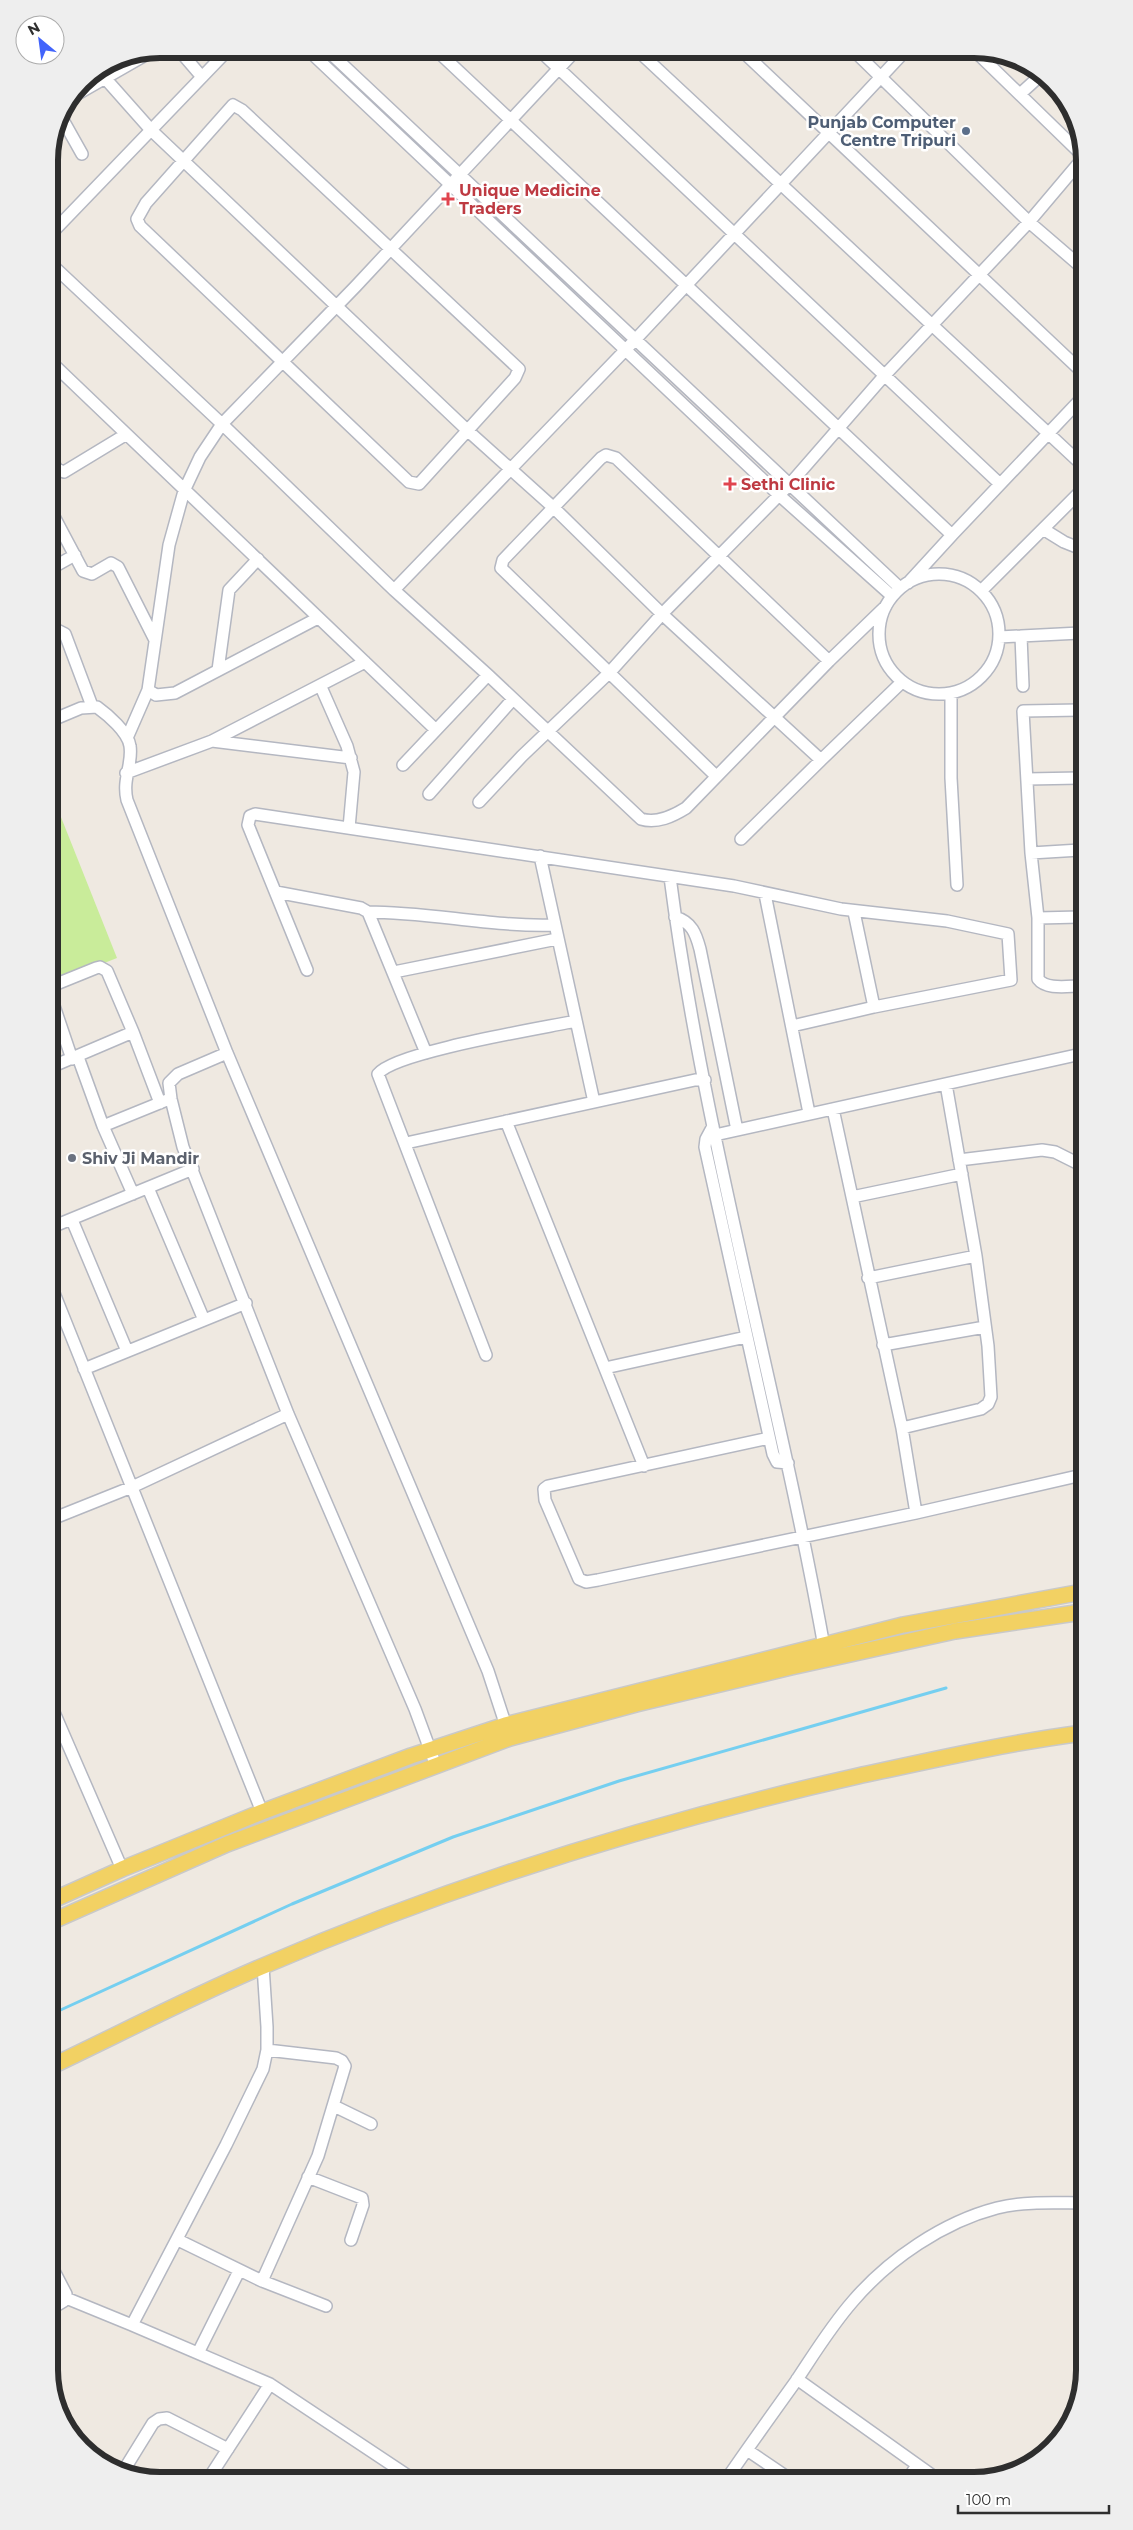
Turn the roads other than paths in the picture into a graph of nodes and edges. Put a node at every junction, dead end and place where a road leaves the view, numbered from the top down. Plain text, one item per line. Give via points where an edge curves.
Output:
1 (186, 58) edge
2 (220, 58) edge
3 (316, 58) edge
4 (336, 58) edge
5 (445, 58) edge
6 (547, 58) edge
7 (569, 58) edge
8 (646, 58) edge
9 (750, 58) edge
10 (862, 58) edge
11 (899, 58) edge
12 (983, 58) edge
13 (135, 60) edge
14 (559, 69) junction
15 (104, 77) junction
16 (202, 77) junction
17 (882, 77) junction
18 (1036, 79) edge
19 (86, 88) edge
20 (1020, 94) junction
21 (510, 120) junction
22 (65, 123) edge
23 (151, 130) junction
24 (829, 133) junction
25 (1075, 148) edge
26 (82, 154) dead end
27 (184, 160) junction
28 (1076, 166) edge
29 (459, 175) junction
30 (781, 184) junction
31 (450, 185) junction
32 (1029, 222) junction
33 (58, 227) edge
34 (735, 234) junction
35 (390, 249) junction
36 (1076, 263) edge
37 (58, 270) edge
38 (978, 276) junction
39 (686, 285) junction
40 (337, 305) junction
41 (932, 327) junction
42 (635, 340) junction
43 (626, 348) junction
44 (282, 361) junction
45 (1076, 366) edge
46 (58, 369) edge
47 (884, 376) junction
48 (1076, 404) edge
49 (222, 424) junction
50 (839, 427) junction
51 (466, 430) junction
52 (1047, 434) junction
53 (125, 435) junction
54 (1076, 459) edge
55 (58, 469) edge
56 (510, 470) junction
57 (1000, 484) junction
58 (789, 485) junction
59 (184, 490) junction
60 (779, 495) junction
61 (1076, 496) edge
62 (554, 508) junction
63 (58, 524) edge
64 (1043, 529) junction
65 (952, 535) junction
66 (1076, 547) edge
67 (75, 555) junction
68 (718, 557) junction
69 (258, 559) junction
70 (58, 565) edge
71 (904, 585) junction
72 (394, 590) junction
73 (981, 591) junction
74 (889, 601) junction
75 (662, 614) junction
76 (318, 618) junction
77 (58, 631) edge
78 (1076, 633) edge
79 (1021, 636) junction
80 (999, 637) junction
81 (155, 640) junction
82 (828, 661) junction
83 (366, 662) junction
84 (218, 670) junction
85 (610, 672) junction
86 (488, 675) junction
87 (902, 682) junction
88 (1023, 686) dead end
89 (321, 687) junction
90 (148, 690) junction
91 (951, 694) junction
92 (513, 699) junction
93 (92, 706) junction
94 (1076, 710) edge
95 (58, 717) edge
96 (774, 717) junction
97 (436, 730) junction
98 (548, 730) junction
99 (127, 738) junction
100 (212, 741) junction
101 (350, 758) junction
102 (820, 760) junction
103 (403, 765) dead end
104 (126, 773) junction
105 (716, 776) junction
106 (1076, 778) edge
107 (1027, 779) junction
108 (429, 794) dead end
109 (479, 802) dead end
110 (349, 828) junction
111 (740, 839) dead end
112 (1076, 850) edge
113 (1031, 853) junction
114 (540, 856) junction
115 (670, 877) junction
116 (957, 885) dead end
117 (276, 892) junction
118 (765, 894) junction
119 (368, 912) junction
120 (854, 912) junction
121 (675, 917) junction
122 (1076, 917) edge
123 (1038, 918) junction
124 (554, 926) junction
125 (557, 939) junction
126 (307, 970) dead end
127 (394, 972) junction
128 (58, 983) edge
129 (1076, 986) edge
130 (874, 1007) junction
131 (58, 1015) edge
132 (576, 1021) junction
133 (792, 1026) junction
134 (133, 1032) junction
135 (228, 1053) junction
136 (426, 1053) junction
137 (1076, 1055) edge
138 (75, 1058) junction
139 (58, 1064) edge
140 (705, 1080) junction
141 (946, 1084) junction
142 (165, 1101) junction
143 (594, 1102) junction
144 (833, 1108) junction
145 (809, 1113) junction
146 (506, 1121) junction
147 (103, 1126) junction
148 (737, 1130) junction
149 (714, 1131) junction
150 (406, 1143) junction
151 (959, 1160) junction
152 (1076, 1163) edge
153 (192, 1169) junction
154 (962, 1174) junction
155 (148, 1188) junction
156 (133, 1194) junction
157 (852, 1197) junction
158 (72, 1220) junction
159 (58, 1225) edge
160 (976, 1256) junction
161 (868, 1278) junction
162 (246, 1302) junction
163 (58, 1303) edge
164 (204, 1320) junction
165 (985, 1327) junction
166 (746, 1337) junction
167 (883, 1345) junction
168 (127, 1351) junction
169 (486, 1355) dead end
170 (605, 1368) junction
171 (84, 1369) junction
172 (288, 1414) junction
173 (902, 1428) junction
174 (770, 1438) junction
175 (788, 1463) junction
176 (644, 1466) junction
177 (1076, 1476) edge
178 (132, 1487) junction
179 (916, 1513) junction
180 (58, 1518) edge
181 (804, 1537) junction
182 (1076, 1593) edge
183 (1076, 1613) edge
184 (825, 1652) junction
185 (58, 1722) edge
186 (508, 1731) junction
187 (1076, 1735) edge
188 (431, 1750) junction
189 (436, 1766) junction
190 (262, 1812) junction
191 (122, 1869) junction
192 (58, 1898) edge
193 (58, 1919) edge
194 (263, 1966) junction
195 (268, 2050) junction
196 (58, 2063) edge
197 (334, 2106) junction
198 (371, 2124) dead end
199 (308, 2177) junction
200 (1076, 2203) edge
201 (178, 2240) junction
202 (351, 2240) dead end
203 (239, 2271) junction
204 (58, 2278) edge
205 (262, 2281) junction
206 (66, 2298) junction
207 (58, 2304) edge
208 (326, 2306) dead end
209 (132, 2325) junction
210 (198, 2353) junction
211 (797, 2379) junction
212 (270, 2384) junction
213 (228, 2449) junction
214 (747, 2450) junction
215 (917, 2465) junction
216 (126, 2467) edge
217 (213, 2472) edge
218 (402, 2472) edge
219 (732, 2472) edge
220 (780, 2472) edge
221 (913, 2472) edge
222 (927, 2472) edge

1 - 16 street
2 - 16 street
3 - 31 street
4 - 29 street
5 - 21 street
6 - 14 street
7 - 14 street
8 - 30 street
9 - 24 street
10 - 17 street
11 - 17 street
12 - 20 street
13 - 15 street
14 - 21 street
14 - 34 street
15 - 19 street
15 - 23 street
16 - 23 street
17 - 24 street
17 - 32 street
18 - 20 street
20 - 25 street
21 - 29 street
21 - 39 street
22 - 26 street
23 - 27 street
23 - 33 street
24 - 30 street
24 - 38 street
27 - 35 street via 230,108 238,106
27 - 40 street
27 - 44 street via 139,212 140,226
28 - 32 street
29 - 31 street
29 - 42 street
30 - 34 street
30 - 41 street
31 - 35 street
31 - 43 street
32 - 36 street
32 - 38 street
34 - 39 street
34 - 47 street
35 - 40 street
35 - 51 street via 519,369 515,378
37 - 49 street
38 - 41 street
38 - 45 street
39 - 42 street
39 - 50 street
40 - 44 street
40 - 51 street
41 - 47 street
41 - 52 street
42 - 43 street
42 - 58 street
43 - 56 street
43 - 60 street
44 - 49 street
44 - 51 street via 415,485 425,480
46 - 53 street
47 - 50 street
47 - 57 street
48 - 52 street
49 - 59 street via 200,457
49 - 72 street
50 - 58 street
50 - 65 street
51 - 56 street
52 - 54 street
52 - 57 street
53 - 55 street via 64,472
53 - 59 street
56 - 62 street
56 - 72 street
57 - 65 street
58 - 60 street
58 - 71 street
59 - 69 street
59 - 81 street via 170,545
60 - 68 street
60 - 74 street
61 - 64 street
62 - 68 street via 601,458 610,455
62 - 75 street
62 - 85 street via 503,560 501,568
63 - 67 street
64 - 66 street
64 - 73 street
65 - 71 street
67 - 70 street
67 - 81 street via 88,574 105,564 118,567
68 - 75 street
68 - 82 street
69 - 76 street
69 - 84 street via 229,590
71 - 73 street via 934,574 951,575 967,580
71 - 74 street
72 - 86 street
73 - 80 street via 995,612
74 - 82 street
74 - 87 street via 879,626 880,647 888,666
75 - 85 street
75 - 96 street
76 - 83 street
76 - 84 street
77 - 93 street via 65,634
78 - 79 street
79 - 80 street
79 - 88 street
80 - 91 street via 995,656 985,672 971,685
81 - 90 street
82 - 96 street
83 - 89 street
83 - 97 street
84 - 90 street via 170,694 156,695
85 - 98 street
85 - 105 street
86 - 92 street
86 - 97 street
87 - 91 street via 918,690
87 - 102 street
89 - 100 street
89 - 101 street
90 - 99 street
91 - 116 street via 951,778
92 - 98 street
92 - 108 street
93 - 95 street
93 - 99 street via 103,712
94 - 107 street via 1023,711
96 - 102 street
96 - 105 street
97 - 103 street
98 - 105 street via 641,819 648,822 662,820 686,808
98 - 109 street
99 - 104 street via 130,752
100 - 101 street
100 - 104 street
101 - 110 street via 354,778
102 - 111 street
104 - 135 street via 127,800
106 - 107 street
107 - 113 street
110 - 114 street
110 - 117 street via 255,814 250,816 248,825
112 - 113 street
113 - 123 street
114 - 115 street
114 - 124 street
115 - 118 street
115 - 121 street
117 - 119 street
117 - 126 street
118 - 120 street
118 - 133 street
119 - 124 street via 400,912 517,926
119 - 127 street
120 - 130 street
120 - 130 street via 947,921 1008,934 1011,980
121 - 140 street
121 - 148 street via 683,919 691,927 700,949
122 - 123 street
123 - 129 street via 1038,979 1047,985
124 - 125 street
125 - 127 street
125 - 132 street
127 - 136 street
128 - 134 street via 96,968 104,968
130 - 133 street
131 - 138 street
132 - 136 street
132 - 143 street
133 - 145 street
134 - 138 street
134 - 142 street
135 - 142 street via 173,1077
135 - 186 street via 488,1671
136 - 150 street via 390,1064 378,1074
137 - 141 street
138 - 139 street
138 - 147 street
140 - 143 street
140 - 149 street
141 - 144 street
141 - 151 street
142 - 147 street
142 - 153 street
143 - 146 street
144 - 145 street
144 - 157 street
145 - 148 street
146 - 150 street
146 - 170 street
147 - 156 street
148 - 149 street
149 - 166 street via 706,1139 705,1147
149 - 175 street
150 - 169 street
151 - 152 street via 1049,1150
151 - 154 street
153 - 155 street
153 - 162 street
154 - 157 street
154 - 160 street
155 - 156 street
155 - 164 street
156 - 158 street
157 - 161 street
158 - 159 street
158 - 168 street
160 - 161 street
160 - 165 street
161 - 167 street
162 - 164 street
162 - 172 street
163 - 171 street
164 - 168 street
165 - 167 street
165 - 173 street via 991,1392 988,1404 981,1409
166 - 170 street
166 - 174 street
167 - 173 street
168 - 171 street
170 - 176 street
171 - 178 street
172 - 178 street
172 - 188 street
173 - 179 street
174 - 175 street via 778,1462
174 - 176 street
175 - 181 street
176 - 181 street via 554,1484 544,1490 545,1500 576,1575 582,1581
177 - 179 street
178 - 180 street
178 - 190 street
179 - 181 street
181 - 184 street
182 - 184 main road via 904,1625
183 - 184 main road
184 - 186 main road
185 - 191 street
186 - 188 main road
186 - 189 main road
187 - 194 main road via 894,1768 654,1827 435,1899
188 - 189 street
188 - 190 main road
189 - 193 main road via 227,1844
190 - 191 main road
191 - 192 main road
194 - 195 street
194 - 196 main road
195 - 197 street via 342,2061 345,2071
195 - 201 street via 257,2084
197 - 198 street
197 - 199 street
199 - 202 street via 364,2201
199 - 205 street
200 - 211 street via 1035,2203 997,2208 966,2219 904,2254 854,2300
201 - 203 street
201 - 209 street
203 - 205 street
203 - 210 street
204 - 206 street
205 - 208 street
206 - 207 street
206 - 209 street
209 - 210 street
210 - 212 street
211 - 214 street
211 - 215 street
212 - 213 street
212 - 218 street
213 - 216 street via 167,2418 159,2419 153,2423
213 - 217 street
214 - 219 street
214 - 220 street
215 - 221 street
215 - 222 street

